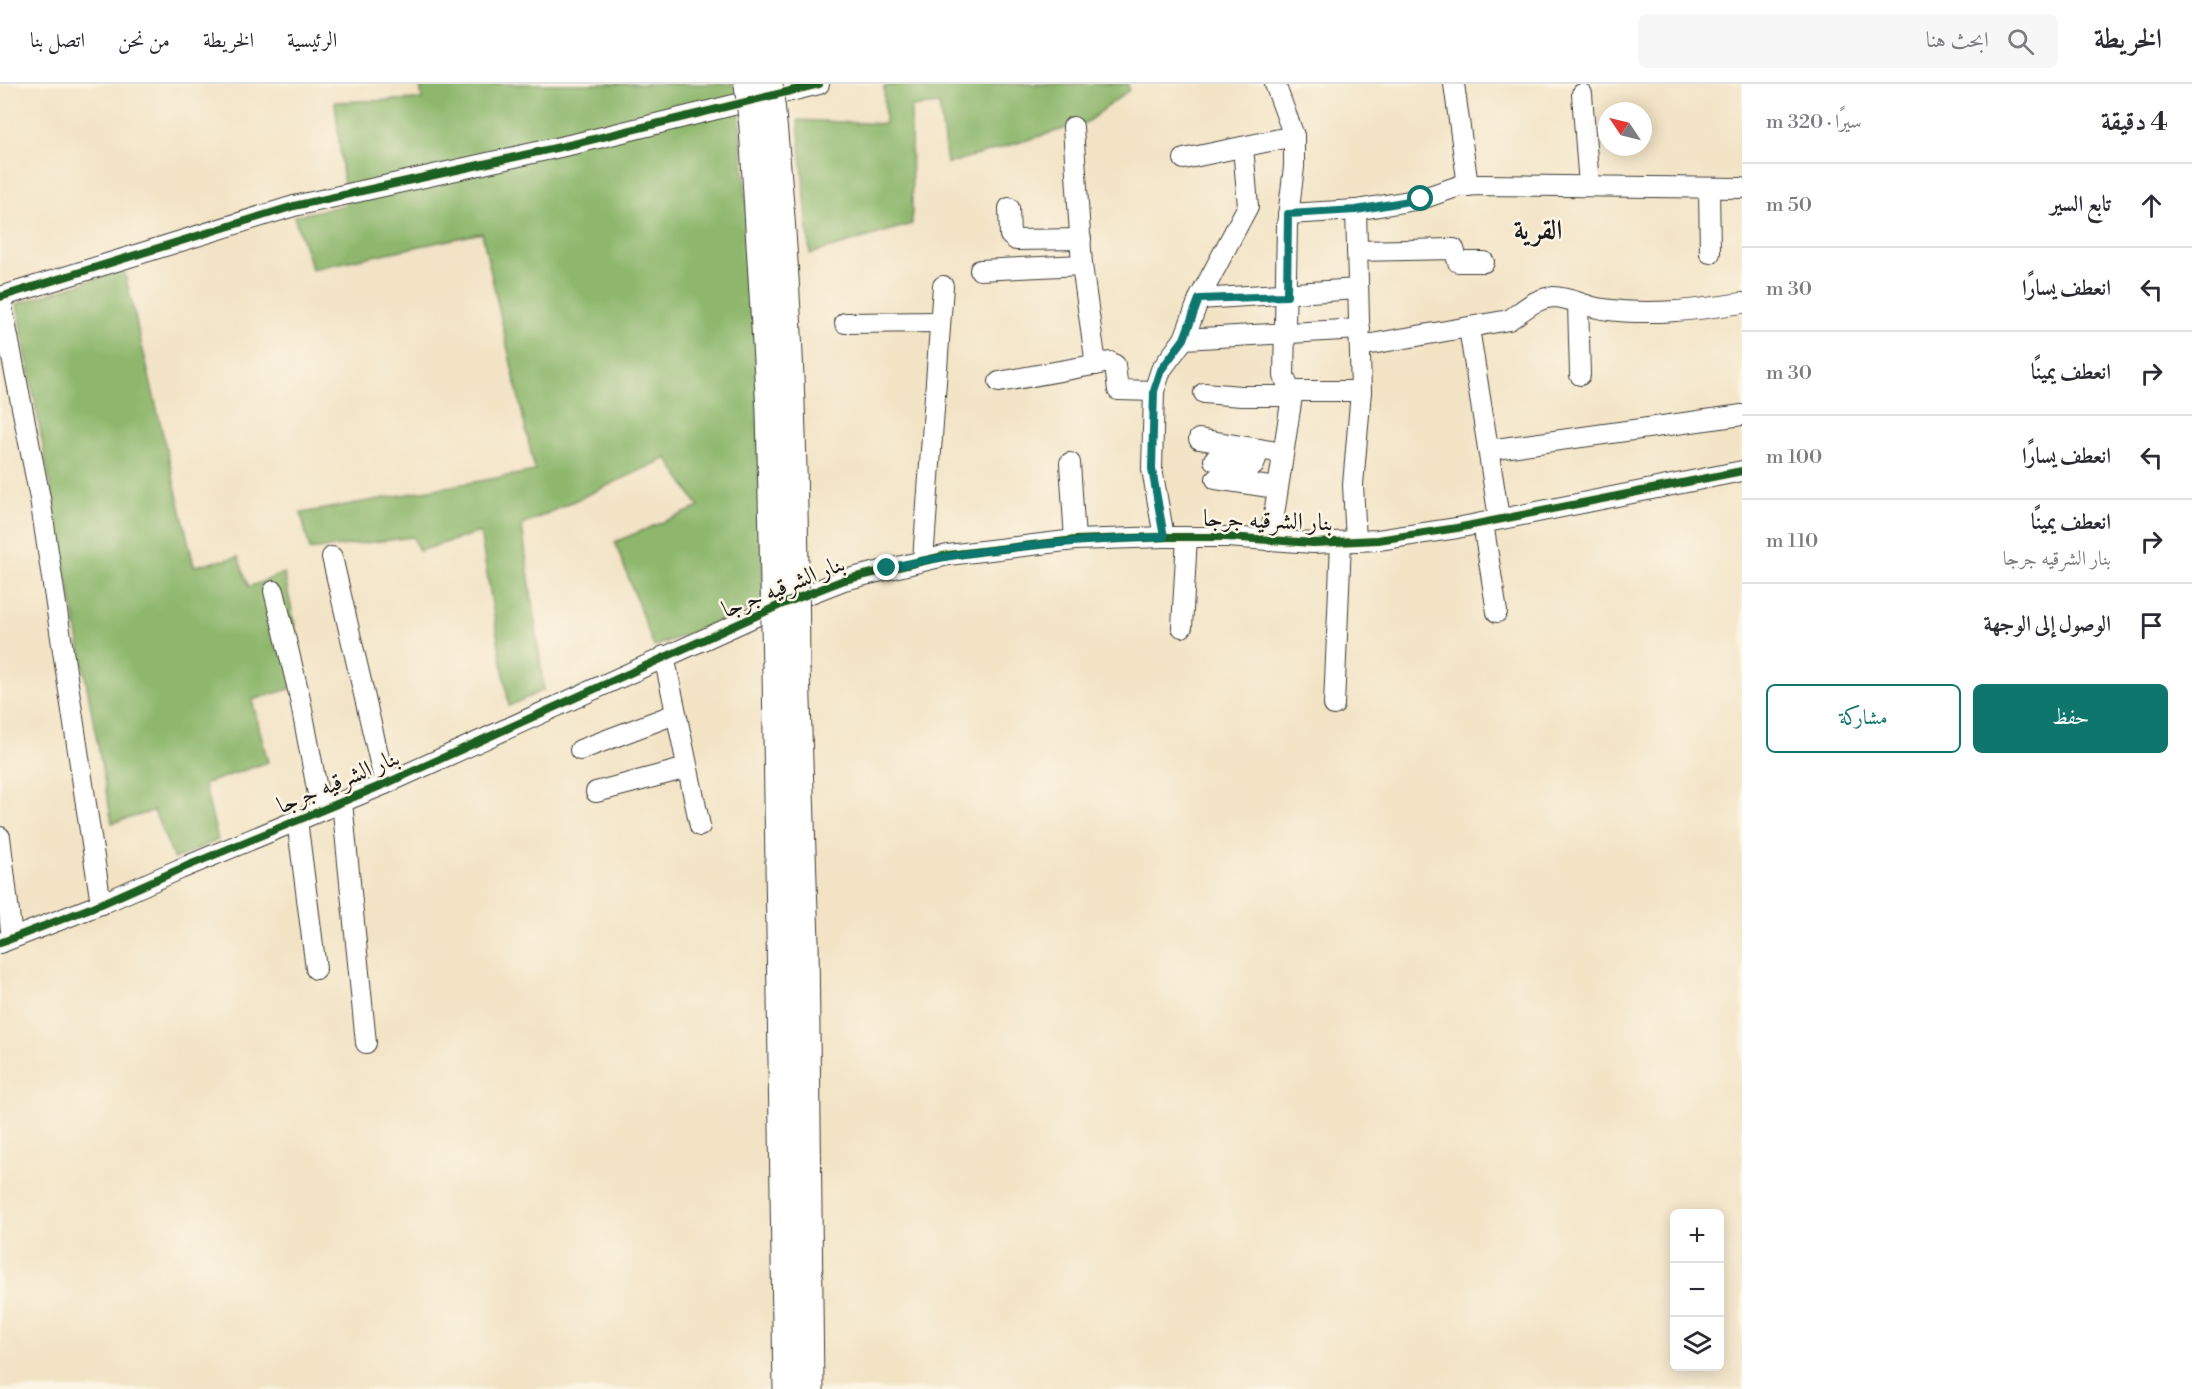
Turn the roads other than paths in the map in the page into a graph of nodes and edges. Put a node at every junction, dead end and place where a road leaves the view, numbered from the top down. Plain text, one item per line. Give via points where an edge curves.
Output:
1 (748, 84) edge
2 (769, 84) edge
3 (819, 84) edge
4 (1275, 84) edge
5 (1454, 84) edge
6 (1582, 94) dead end
7 (1073, 128) dead end
8 (1294, 136) junction
9 (1243, 147) junction
10 (1184, 159) dead end
11 (1468, 186) junction
12 (1589, 186) junction
13 (1708, 188) junction
14 (1742, 188) edge
15 (1009, 208) dead end
16 (1356, 210) junction
17 (1288, 214) junction
18 (1081, 239) junction
19 (1357, 251) junction
20 (1710, 253) dead end
21 (1485, 262) dead end
22 (1082, 265) junction
23 (980, 270) dead end
24 (943, 286) dead end
25 (1358, 289) junction
26 (1287, 296) junction
27 (0, 297) edge
28 (1199, 299) junction
29 (1578, 303) junction
30 (1742, 303) edge
31 (940, 322) junction
32 (846, 323) dead end
33 (1469, 328) junction
34 (1285, 334) junction
35 (1360, 338) junction
36 (1184, 339) junction
37 (1096, 365) junction
38 (1580, 375) dead end
39 (999, 382) dead end
40 (1154, 391) junction
41 (1361, 391) junction
42 (1204, 393) dead end
43 (1292, 393) junction
44 (1742, 415) edge
45 (1199, 439) dead end
46 (1259, 449) junction
47 (1488, 450) junction
48 (1283, 453) junction
49 (1070, 463) dead end
50 (1742, 471) edge
51 (1276, 488) junction
52 (1491, 520) junction
53 (1164, 537) junction
54 (1186, 537) junction
55 (1075, 540) junction
56 (1270, 541) junction
57 (1348, 542) junction
58 (332, 557) dead end
59 (923, 560) junction
60 (274, 591) dead end
61 (1497, 612) dead end
62 (1182, 627) dead end
63 (664, 656) junction
64 (786, 670) junction
65 (1334, 705) dead end
66 (675, 714) junction
67 (580, 750) dead end
68 (687, 768) junction
69 (385, 784) junction
70 (596, 792) dead end
71 (342, 802) junction
72 (321, 810) junction
73 (297, 820) junction
74 (700, 826) dead end
75 (0, 837) edge
76 (101, 904) junction
77 (6, 940) edge
78 (316, 969) dead end
79 (366, 1043) dead end
80 (787, 1389) edge
81 (810, 1389) edge

1 - 64 highway, bridge
2 - 64 highway, bridge via 786,305 795,499
3 - 27 street via 294,206
4 - 8 street
5 - 11 street
6 - 12 street
7 - 18 street
8 - 9 street
8 - 17 street
9 - 10 street
9 - 28 street via 1248,206
11 - 12 street
11 - 16 street
12 - 13 street
13 - 14 street
13 - 20 street
15 - 18 street via 1010,235 1016,240
16 - 17 street
16 - 19 street
17 - 26 street
18 - 22 street
19 - 21 street via 1454,249 1458,262
19 - 25 street
22 - 23 street
22 - 37 street
24 - 31 street
25 - 26 street
25 - 35 street
26 - 28 street
26 - 34 street
27 - 76 street via 40,498
28 - 36 street
29 - 30 street via 1601,309 1682,312
29 - 33 street via 1553,297 1537,301 1509,320
29 - 38 street
31 - 32 street
31 - 59 street
33 - 35 street
33 - 47 street
34 - 35 street
34 - 36 street
34 - 43 street via 1284,376
35 - 41 street
36 - 40 street via 1161,370
37 - 39 street
37 - 40 street via 1115,364 1118,390
40 - 53 street via 1152,469
41 - 43 street
41 - 57 street
42 - 43 street
43 - 48 street
44 - 47 street
45 - 46 street
46 - 48 street
46 - 51 street via 1254,465 1215,469
47 - 52 street
48 - 51 street
49 - 55 street
50 - 52 street, بنار الشرقيه جرجا
51 - 56 street
52 - 57 street, بنار الشرقيه جرجا
52 - 61 street
53 - 54 street, بنار الشرقيه جرجا
53 - 55 street, بنار الشرقيه جرجا
54 - 56 street, بنار الشرقيه جرجا
54 - 62 street
55 - 59 street, بنار الشرقيه جرجا
56 - 57 street, بنار الشرقيه جرجا
57 - 65 street
58 - 69 street
59 - 63 street, بنار الشرقيه جرجا via 844,580
60 - 72 street
63 - 66 street
63 - 69 street, بنار الشرقيه جرجا
64 - 80 highway
64 - 81 highway via 805,942
66 - 67 street
66 - 68 street
68 - 70 street
68 - 74 street
69 - 71 street, بنار الشرقيه جرجا
71 - 72 street, بنار الشرقيه جرجا
71 - 79 street
72 - 73 street, بنار الشرقيه جرجا
73 - 76 street, بنار الشرقيه جرجا
73 - 78 street
75 - 77 street
76 - 77 street, بنار الشرقيه جرجا

